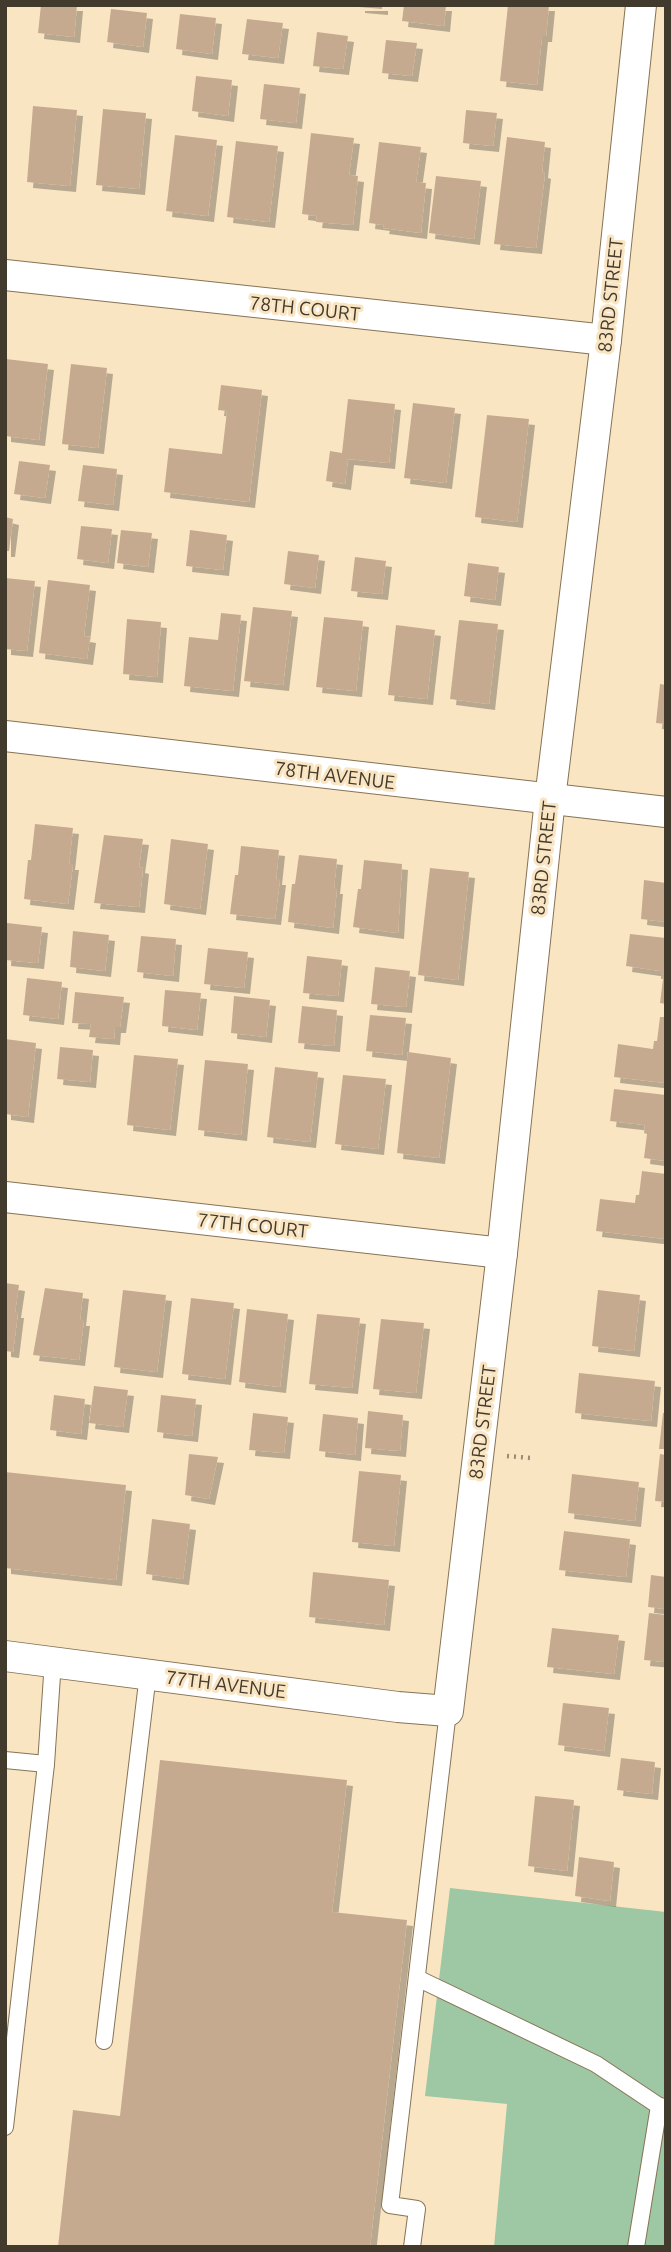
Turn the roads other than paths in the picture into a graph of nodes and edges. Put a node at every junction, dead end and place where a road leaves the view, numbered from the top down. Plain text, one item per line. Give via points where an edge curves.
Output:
1 (641, 5) edge
2 (5, 275) edge
3 (606, 340) junction
4 (5, 736) edge
5 (550, 799) junction
6 (666, 811) edge
7 (5, 1197) edge
8 (502, 1253) junction
9 (5, 1656) edge
10 (53, 1661) junction
11 (148, 1674) junction
12 (448, 1711) junction
13 (5, 1760) edge
14 (46, 1763) junction
15 (417, 1978) junction
16 (104, 2041) dead end
17 (662, 2107) edge
18 (5, 2127) edge
19 (412, 2247) edge
20 (636, 2247) edge

1 - 3 street, 83RD STREET
2 - 3 street, 78TH COURT
3 - 5 street, 83RD STREET
4 - 5 street, 78TH AVENUE
5 - 6 street, 78TH AVENUE
5 - 8 street, 83RD STREET
7 - 8 street, 77TH COURT
8 - 12 street, 83RD STREET
9 - 10 street, 77TH AVENUE
10 - 11 street, 77TH AVENUE
10 - 14 lane
11 - 12 street, 77TH AVENUE
11 - 16 lane
12 - 15 lane
13 - 14 lane
14 - 18 lane
15 - 17 lane via 596,2064
15 - 19 lane via 390,2205 417,2209
17 - 20 lane

